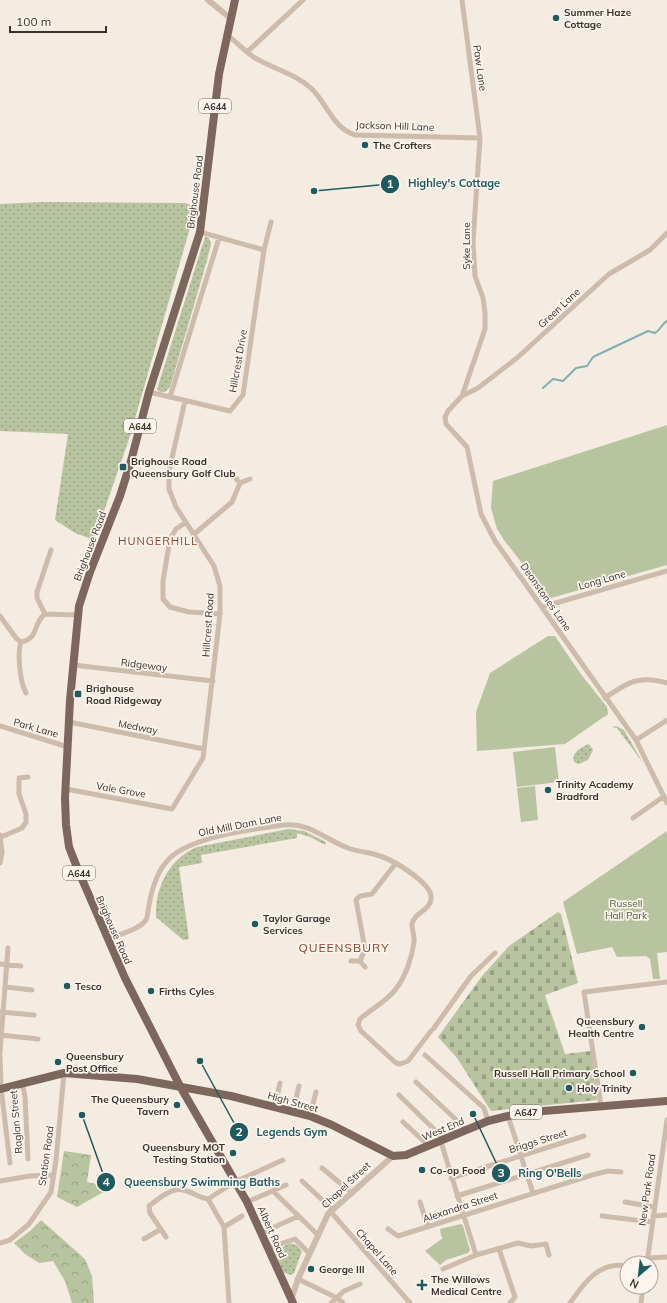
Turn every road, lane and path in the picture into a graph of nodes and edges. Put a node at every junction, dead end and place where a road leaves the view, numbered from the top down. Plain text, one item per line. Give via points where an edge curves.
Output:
1 (208, 0) edge
2 (235, 0) edge
3 (303, 0) edge
4 (462, 0) edge
5 (230, 18) junction
6 (227, 35) junction
7 (247, 52) junction
8 (480, 138) junction
9 (272, 222) dead end
10 (200, 232) junction
11 (667, 233) edge
12 (219, 238) junction
13 (264, 250) junction
14 (149, 392) junction
15 (462, 396) junction
16 (170, 397) junction
17 (185, 401) junction
18 (233, 475) dead end
19 (250, 479) dead end
20 (240, 483) junction
21 (185, 522) junction
22 (193, 535) junction
23 (51, 550) dead end
24 (667, 571) edge
25 (542, 607) junction
26 (45, 614) junction
27 (220, 614) junction
28 (0, 616) edge
29 (78, 616) junction
30 (21, 642) junction
31 (73, 665) junction
32 (213, 681) junction
33 (667, 683) edge
34 (23, 690) dead end
35 (605, 698) junction
36 (667, 720) edge
37 (69, 722) junction
38 (0, 726) edge
39 (636, 740) junction
40 (68, 747) junction
41 (204, 749) junction
42 (28, 777) dead end
43 (66, 789) junction
44 (663, 797) junction
45 (667, 803) edge
46 (172, 809) joint
47 (633, 818) dead end
48 (0, 836) edge
49 (0, 863) edge
50 (396, 863) junction
51 (108, 939) junction
52 (8, 948) dead end
53 (496, 953) dead end
54 (351, 961) dead end
55 (360, 961) junction
56 (0, 964) edge
57 (7, 965) junction
58 (21, 966) dead end
59 (365, 967) dead end
60 (667, 982) edge
61 (4, 988) edge
62 (32, 990) dead end
63 (2, 1012) edge
64 (34, 1015) dead end
65 (1, 1035) edge
66 (38, 1039) dead end
67 (0, 1053) edge
68 (425, 1055) dead end
69 (64, 1073) junction
70 (22, 1082) junction
71 (416, 1082) dead end
72 (280, 1083) dead end
73 (299, 1086) dead end
74 (1, 1088) edge
75 (181, 1088) junction
76 (316, 1092) dead end
77 (400, 1095) dead end
78 (667, 1101) edge
79 (601, 1106) junction
80 (275, 1107) junction
81 (292, 1112) junction
82 (310, 1116) junction
83 (508, 1116) junction
84 (667, 1120) edge
85 (488, 1121) junction
86 (403, 1122) dead end
87 (466, 1130) junction
88 (584, 1136) dead end
89 (443, 1141) junction
90 (430, 1146) junction
91 (588, 1155) dead end
92 (393, 1156) junction
93 (521, 1156) junction
94 (28, 1159) dead end
95 (283, 1160) dead end
96 (10, 1163) dead end
97 (322, 1168) dead end
98 (621, 1172) dead end
99 (527, 1174) junction
100 (54, 1175) junction
101 (452, 1178) junction
102 (0, 1181) edge
103 (302, 1181) dead end
104 (235, 1182) junction
105 (286, 1185) dead end
106 (273, 1190) junction
107 (352, 1193) junction
108 (534, 1193) junction
109 (457, 1196) junction
110 (208, 1199) junction
111 (247, 1202) junction
112 (420, 1202) dead end
113 (625, 1202) dead end
114 (654, 1207) junction
115 (332, 1211) junction
116 (667, 1215) edge
117 (242, 1216) dead end
118 (298, 1216) junction
119 (463, 1216) junction
120 (602, 1216) dead end
121 (653, 1219) junction
122 (224, 1226) junction
123 (428, 1227) junction
124 (161, 1229) junction
125 (388, 1229) dead end
126 (261, 1233) junction
127 (318, 1235) junction
128 (166, 1238) dead end
129 (144, 1239) dead end
130 (0, 1243) edge
131 (268, 1248) junction
132 (499, 1249) junction
133 (309, 1253) junction
134 (476, 1255) junction
135 (549, 1255) dead end
136 (648, 1255) edge
137 (619, 1266) edge
138 (443, 1269) dead end
139 (298, 1279) junction
140 (360, 1284) dead end
141 (337, 1298) junction
142 (292, 1302) edge
143 (229, 1303) edge
144 (331, 1303) edge
145 (344, 1303) edge
146 (410, 1303) edge
147 (510, 1303) edge
148 (570, 1303) edge

1 - 5 street
2 - 5 main road, Brighouse Road / A644
3 - 7 street
4 - 8 street, Paw Lane
5 - 6 main road, Brighouse Road / A644
6 - 7 street, Jackson Hill Lane
6 - 10 main road, Brighouse Road / A644 via 219,74
7 - 8 street, Jackson Hill Lane via 312,90 347,133
8 - 15 street, Syke Lane via 473,242 475,276 483,298 485,330
9 - 13 street, Hillcrest Drive
10 - 12 street
10 - 14 main road, Brighouse Road / A644
11 - 15 street, Green Lane via 650,250 609,274 517,358 478,388
12 - 13 street
12 - 16 street
13 - 17 street, Hillcrest Drive via 243,395 230,411
14 - 16 street, Hillcrest Drive
14 - 29 main road, Brighouse Road / A644 via 129,468 90,572
15 - 25 street, Deanstones Lane via 448,411 445,417 446,424 467,447 481,514
16 - 17 street, Hillcrest Drive
17 - 21 street, Hillcrest Road via 169,471 169,489
18 - 20 street
19 - 20 street
20 - 22 street via 232,502
21 - 22 street, Hillcrest Road
21 - 27 street via 176,529 170,539 163,581 163,599 170,607 189,612
22 - 27 street, Hillcrest Road via 214,566 220,586
23 - 26 street via 37,592
24 - 25 street, Long Lane
25 - 35 street, Deanstones Lane
26 - 29 street
26 - 30 street via 40,618 34,636
27 - 32 street, Hillcrest Road
28 - 30 street
29 - 31 main road, Brighouse Road / A644
30 - 34 street via 19,661
31 - 32 street, Ridgeway
31 - 37 main road, Brighouse Road / A644
32 - 41 street, Hillcrest Road
33 - 35 street via 647,678 634,680
35 - 39 street, Deanstones Lane
36 - 39 street
37 - 40 main road, Brighouse Road / A644
37 - 41 street, Medway
38 - 40 street, Park Lane
39 - 44 street, Deanstones Lane
40 - 43 main road, Brighouse Road / A644
41 - 46 street, Hillcrest Road via 203,758
42 - 48 street via 19,778 19,794 26,822 22,828
43 - 46 street, Vale Grove
43 - 51 main road, Brighouse Road / A644 via 69,847
44 - 45 street, Deanstones Lane
44 - 47 street
48 - 49 street
50 - 51 street, Old Mill Dam Lane via 371,853 345,848 308,828 291,824 209,839 187,845 170,858 158,873 146,919 137,927
50 - 53 street, Old Mill Dam Lane via 426,886 432,896 431,902 413,920 414,941 411,954 395,990 360,1019 358,1025 361,1031 396,1063 408,1061 471,976
50 - 55 street via 372,894 358,897 356,900 364,948
51 - 75 main road, Brighouse Road / A644
52 - 57 street
54 - 55 street
55 - 59 street
56 - 57 street
57 - 58 street
57 - 61 street
60 - 79 street via 584,992
61 - 62 street
61 - 63 street
63 - 64 street
63 - 65 street
65 - 66 street
65 - 67 street
67 - 74 street
68 - 85 street via 484,1108
69 - 70 main road, High Street
69 - 75 main road, High Street via 137,1079
69 - 100 street, Station Road
70 - 74 main road, High Street
70 - 94 street, Raglan Street
71 - 87 street
72 - 80 street
73 - 81 street
74 - 96 street
75 - 80 main road, High Street via 231,1096
75 - 104 main road, Albert Road / A644
76 - 82 street
77 - 89 street
78 - 79 main road, West End / A647
79 - 83 main road, West End / A647
80 - 81 main road, High Street
81 - 82 main road, High Street
82 - 92 main road, High Street
83 - 85 main road, West End / A647
83 - 93 street
84 - 114 street, New Park Road
85 - 87 main road, West End / A647
86 - 90 street
87 - 89 main road, West End / A647
88 - 93 street, Briggs Street
89 - 90 main road, West End / A647
89 - 101 street
90 - 92 main road, West End / A647 via 406,1155
91 - 99 street
92 - 107 street, Chapel Street
93 - 99 street
93 - 101 street, Briggs Street
95 - 104 street
97 - 107 street
98 - 108 street, Alexandra Street via 608,1171
99 - 108 street
99 - 109 street
100 - 102 street
100 - 130 street, Station Road via 50,1192 29,1224 10,1240
101 - 109 street
103 - 115 street, Chapel Lane
104 - 110 street
104 - 111 main road, Albert Road / A644
105 - 106 street
106 - 111 street
106 - 118 street
107 - 115 street, Chapel Street
108 - 119 street, Alexandra Street
109 - 119 street
110 - 122 street
110 - 124 street via 183,1190 174,1190 159,1198 149,1206 150,1213
111 - 126 main road, Albert Road / A644
112 - 123 street
113 - 114 street
114 - 121 street, New Park Road
115 - 127 street, Chapel Street
115 - 146 street, Chapel Lane
116 - 121 street
117 - 122 street
118 - 126 street
118 - 127 street
119 - 123 street, Alexandra Street
119 - 134 street
120 - 121 street
121 - 136 street, New Park Road
122 - 143 street
123 - 125 street, Alexandra Street via 398,1236
124 - 128 street
124 - 129 street
126 - 131 main road, Albert Road / A644
127 - 133 street, Chapel Street
131 - 133 street via 295,1239
131 - 142 main road, Albert Road / A644
132 - 134 street
132 - 135 street via 518,1243 531,1246 546,1244
132 - 147 street via 515,1297
133 - 139 street, Chapel Street
134 - 138 street
137 - 148 street via 598,1272 586,1281
139 - 141 street
139 - 142 street, Chapel Street
140 - 141 street via 344,1291
141 - 144 street
141 - 145 street

